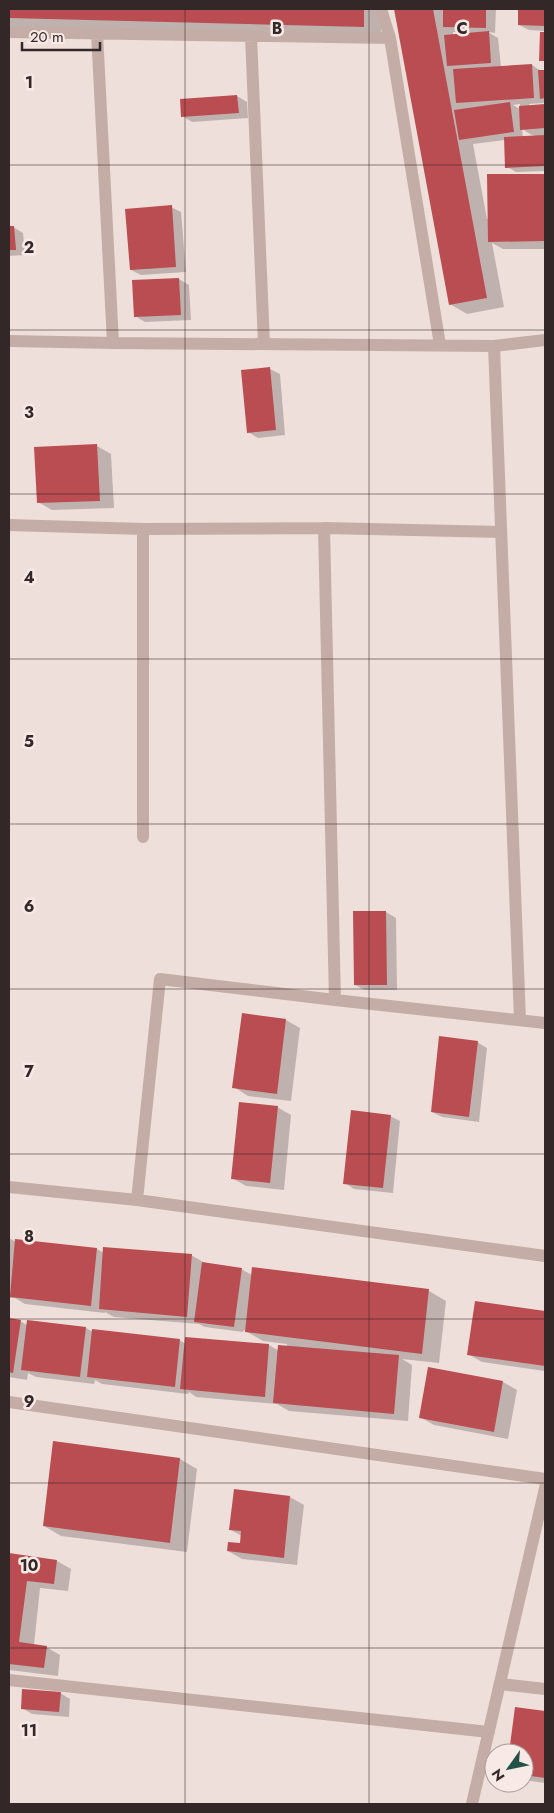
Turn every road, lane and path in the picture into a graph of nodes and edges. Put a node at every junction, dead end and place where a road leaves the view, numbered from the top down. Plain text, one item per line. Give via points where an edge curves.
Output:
1 (381, 9) edge
2 (9, 32) edge
3 (97, 33) junction
4 (252, 36) junction
5 (390, 38) junction
6 (545, 340) edge
7 (9, 341) edge
8 (113, 343) junction
9 (264, 344) junction
10 (440, 345) junction
11 (494, 346) junction
12 (9, 525) edge
13 (324, 528) junction
14 (144, 529) junction
15 (501, 532) junction
16 (143, 837) dead end
17 (335, 1000) junction
18 (520, 1020) junction
19 (545, 1023) edge
20 (9, 1187) edge
21 (137, 1200) junction
22 (545, 1256) edge
23 (9, 1402) edge
24 (545, 1479) edge
25 (545, 1488) edge
26 (9, 1680) edge
27 (500, 1684) junction
28 (545, 1689) edge
29 (489, 1732) junction
30 (472, 1804) edge

1 - 5 street
2 - 3 street
3 - 4 street
3 - 8 street
4 - 5 street
4 - 9 street
5 - 10 street
6 - 11 street
7 - 8 street
8 - 9 street
9 - 10 street
10 - 11 street
11 - 15 street
12 - 14 street
13 - 14 street
13 - 15 street
13 - 17 street
14 - 16 street
15 - 18 street
17 - 18 street
17 - 21 street via 160,979
18 - 19 street
20 - 21 street
21 - 22 street
23 - 24 street
25 - 27 street
26 - 29 street
27 - 28 street
27 - 29 street
29 - 30 street

